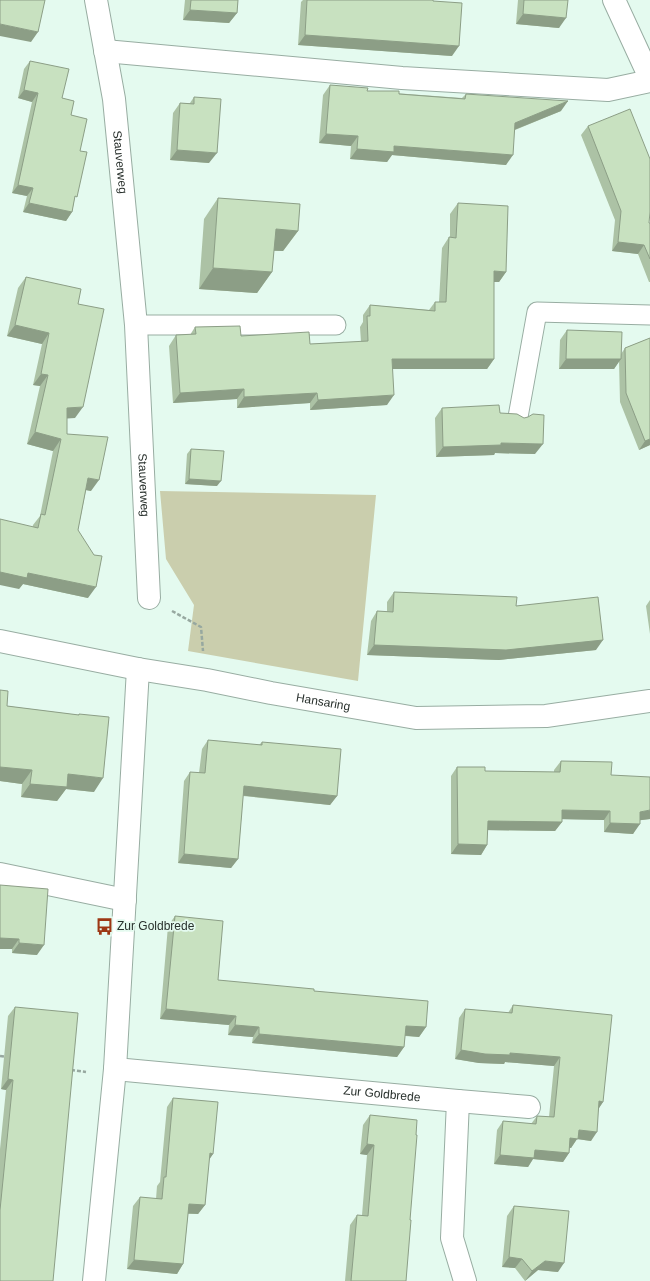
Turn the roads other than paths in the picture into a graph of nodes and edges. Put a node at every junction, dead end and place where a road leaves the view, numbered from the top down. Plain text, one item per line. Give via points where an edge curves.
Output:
1 (96, 0) edge
2 (614, 0) edge
3 (105, 51) junction
4 (650, 78) edge
5 (650, 81) edge
6 (650, 315) edge
7 (136, 325) junction
8 (336, 325) dead end
9 (518, 417) edge
10 (149, 598) road end
11 (0, 641) edge
12 (138, 669) junction
13 (650, 701) edge
14 (0, 874) edge
15 (125, 900) junction
16 (115, 1069) junction
17 (458, 1101) junction
18 (529, 1107) dead end
19 (94, 1281) edge
20 (464, 1281) edge

1 - 3 street, Stauverweg
2 - 4 street
3 - 5 street via 402,78 608,90
3 - 7 street, Stauverweg via 114,100
6 - 9 lane via 537,312
7 - 8 lane
7 - 10 street, Stauverweg
11 - 12 street, Hansaring
12 - 13 street, Hansaring via 416,718 546,716
12 - 15 street
14 - 15 street
15 - 16 street
16 - 17 street, Zur Goldbrede
16 - 19 street
17 - 18 street, Zur Goldbrede
17 - 20 street via 452,1238

